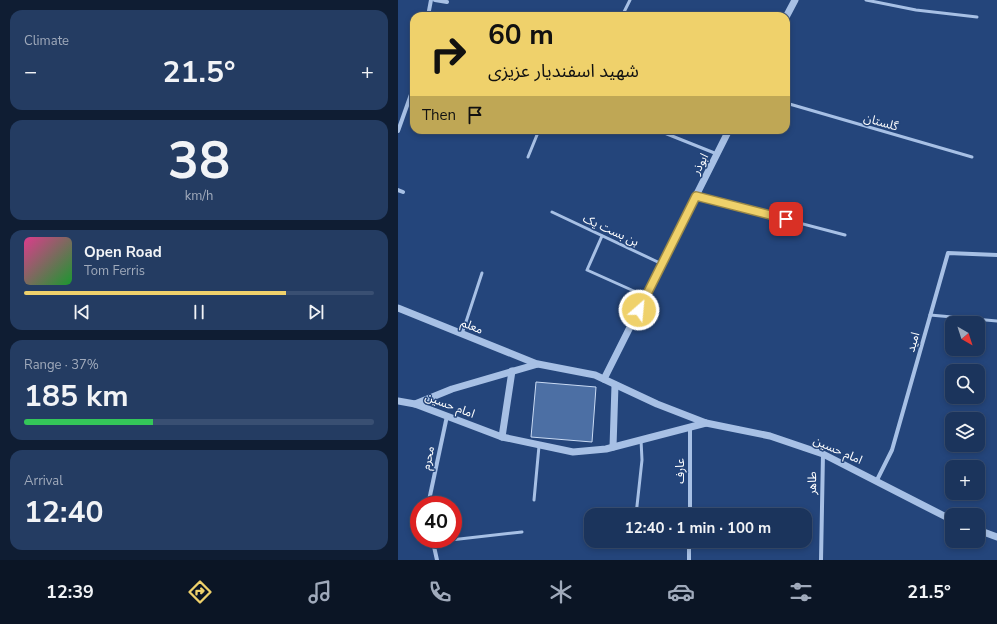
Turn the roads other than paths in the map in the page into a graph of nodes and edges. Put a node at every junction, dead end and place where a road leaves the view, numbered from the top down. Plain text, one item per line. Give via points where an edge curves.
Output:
1 (431, 0) edge
2 (435, 0) edge
3 (630, 0) edge
4 (795, 0) edge
5 (866, 0) edge
6 (447, 2) dead end
7 (429, 12) edge
8 (624, 12) edge
9 (789, 12) edge
10 (977, 17) dead end
11 (410, 97) edge
12 (790, 104) edge
13 (398, 131) edge
14 (537, 134) edge
15 (667, 134) edge
16 (727, 134) edge
17 (717, 154) junction
18 (528, 157) dead end
19 (972, 157) dead end
20 (398, 190) edge
21 (403, 192) dead end
22 (696, 196) junction
23 (552, 212) dead end
24 (845, 235) dead end
25 (602, 236) junction
26 (997, 255) edge
27 (662, 264) junction
28 (482, 273) dead end
29 (646, 296) junction
30 (398, 308) edge
31 (930, 315) junction
32 (997, 321) edge
33 (462, 334) junction
34 (538, 364) junction
35 (512, 371) junction
36 (604, 379) junction
37 (616, 384) junction
38 (398, 401) edge
39 (415, 404) junction
40 (447, 416) junction
41 (706, 423) junction
42 (690, 427) junction
43 (502, 437) junction
44 (640, 440) junction
45 (540, 444) junction
46 (613, 447) junction
47 (823, 454) junction
48 (877, 480) junction
49 (430, 496) edge
50 (534, 500) dead end
51 (637, 508) edge
52 (690, 508) edge
53 (945, 516) edge
54 (522, 532) dead end
55 (985, 533) edge
56 (462, 537) edge
57 (997, 538) edge
58 (434, 548) edge
59 (690, 548) edge
60 (437, 560) edge
61 (689, 560) edge
62 (821, 560) edge

1 - 7 street
2 - 6 street
3 - 8 lane
4 - 9 street
5 - 10 lane via 916,10
11 - 13 street
12 - 19 lane, گلستان
14 - 18 lane
15 - 17 lane
16 - 17 street, ابوذر
17 - 22 street, ابوذر
20 - 21 street
22 - 24 lane
22 - 27 street, ابوذر
23 - 25 lane, بن بست یک
25 - 27 lane, بن بست یک
25 - 29 lane via 587,270
26 - 31 street, امید via 948,253
27 - 29 street, ابوذر
28 - 33 lane
29 - 36 street, ابوذر
30 - 33 street, معلم
31 - 32 lane
31 - 48 street, امید via 892,450
33 - 34 street, معلم
34 - 35 street, امام حسین
34 - 36 street, امام حسین
35 - 39 street, امام حسین via 452,389
35 - 43 street
36 - 37 street, امام حسین
37 - 41 street, امام حسین via 657,404
37 - 46 street
38 - 39 street
39 - 40 street, امام حسین
40 - 43 street, امام حسین
40 - 49 street, محرم
41 - 42 street, امام حسین
41 - 47 street, امام حسین via 770,436
42 - 44 street, امام حسین
42 - 52 street, عارف
43 - 45 street, امام حسین
44 - 46 street, امام حسین
44 - 51 lane via 642,460
45 - 46 street, امام حسین via 573,452
45 - 50 lane
47 - 48 street, امام حسین
47 - 62 street, طاهر
48 - 53 street, امام حسین
54 - 56 lane
55 - 57 street
58 - 60 street
59 - 61 street

